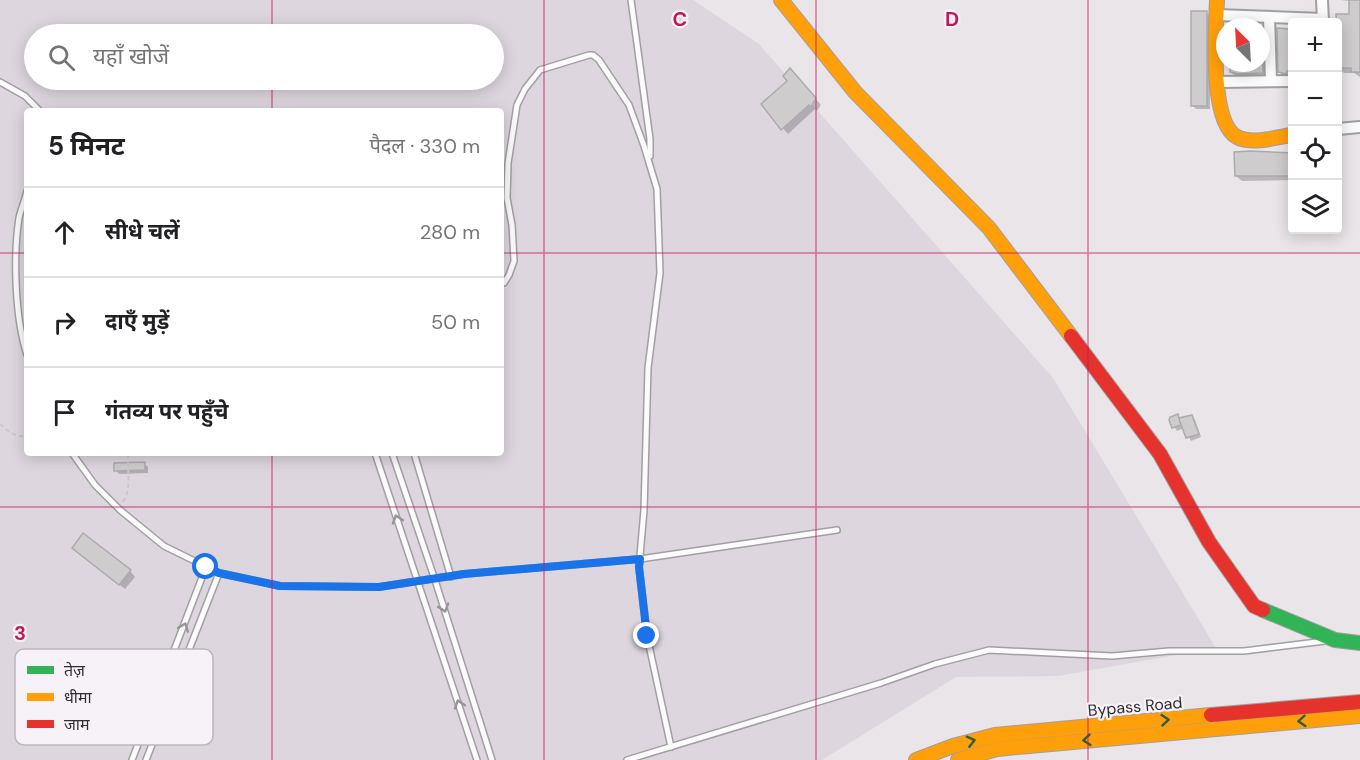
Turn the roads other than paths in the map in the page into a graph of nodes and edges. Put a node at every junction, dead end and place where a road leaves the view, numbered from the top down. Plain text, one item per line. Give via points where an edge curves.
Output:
1 (631, 0) edge
2 (781, 0) edge
3 (1217, 0) edge
4 (1322, 0) edge
5 (1217, 15) junction
6 (1269, 17) junction
7 (1288, 18) edge
8 (1323, 18) edge
9 (1271, 81) junction
10 (1288, 81) edge
11 (0, 82) edge
12 (1218, 82) junction
13 (37, 108) edge
14 (1360, 127) edge
15 (1342, 129) edge
16 (1288, 136) edge
17 (650, 163) junction
18 (24, 203) edge
19 (504, 283) edge
20 (24, 346) edge
21 (74, 456) edge
22 (376, 456) edge
23 (393, 456) edge
24 (415, 456) edge
25 (837, 530) dead end
26 (640, 559) junction
27 (206, 567) junction
28 (219, 573) junction
29 (451, 577) junction
30 (435, 580) junction
31 (418, 583) junction
32 (1335, 640) junction
33 (1360, 643) edge
34 (175, 649) edge
35 (189, 649) edge
36 (1360, 702) edge
37 (1360, 716) edge
38 (138, 745) edge
39 (152, 745) edge
40 (671, 747) junction
41 (998, 754) edge
42 (132, 760) edge
43 (146, 760) edge
44 (477, 760) edge
45 (492, 760) edge
46 (627, 760) edge
47 (916, 760) edge
48 (958, 760) edge

1 - 17 lane
2 - 32 street via 855,92 989,228 1160,454 1209,542 1254,606
3 - 5 street
4 - 8 street
5 - 6 street
5 - 12 street
6 - 7 street
6 - 9 street
9 - 10 street
9 - 12 street
11 - 13 lane
12 - 16 street via 1220,108 1232,134 1250,140
14 - 15 street
17 - 19 lane via 628,105 593,55 540,70 517,105 507,198 514,261
17 - 26 lane via 657,189 660,273 648,368
18 - 20 lane via 16,263
21 - 27 lane via 120,510 164,546
31 -> 22 lane
23 - 30 lane
24 - 29 lane
25 - 26 lane
26 - 29 lane
26 - 40 lane via 647,636
27 - 28 lane
34 -> 27 lane
28 - 31 lane via 280,586 379,587
28 - 35 lane
29 - 30 lane
30 - 31 lane
30 -> 45 lane
44 -> 31 lane
32 - 33 street
32 - 40 lane via 1244,651 1112,656 989,650
47 -> 36 street, Bypass Road via 994,735
37 -> 41 street, Bypass Road
42 -> 38 lane
39 - 43 lane
40 - 46 lane
41 - 48 street, Bypass Road

